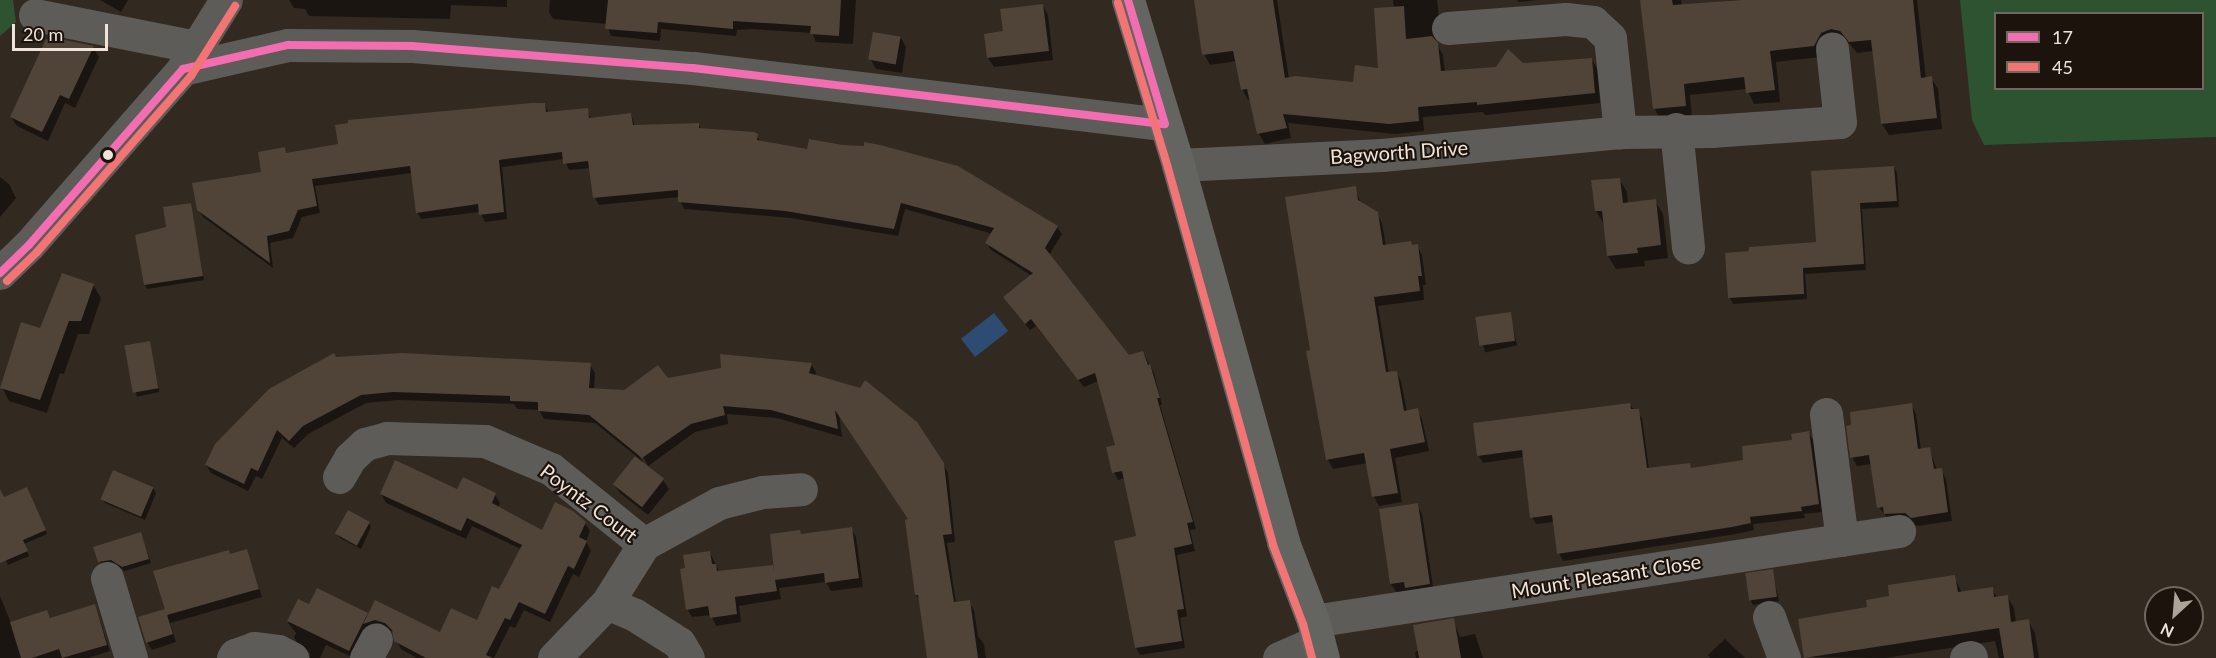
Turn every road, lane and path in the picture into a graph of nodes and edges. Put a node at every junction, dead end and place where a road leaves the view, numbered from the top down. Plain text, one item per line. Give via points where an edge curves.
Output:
1 (226, 0) edge
2 (1128, 0) edge
3 (35, 15) dead end
4 (1448, 28) dead end
5 (1832, 48) dead end
6 (189, 58) junction
7 (1165, 124) junction
8 (1677, 129) junction
9 (1620, 132) junction
10 (1178, 165) junction
11 (1688, 247) dead end
12 (0, 273) edge
13 (1826, 414) dead end
14 (339, 477) dead end
15 (801, 489) dead end
16 (1899, 531) dead end
17 (1842, 540) junction
18 (644, 544) junction
19 (107, 578) dead end
20 (607, 603) junction
21 (1769, 617) dead end
22 (1318, 640) edge
23 (234, 656) edge
24 (1971, 657) edge
25 (131, 658) edge
26 (292, 658) edge
27 (554, 658) edge
28 (688, 658) edge
29 (1279, 658) edge
30 (1784, 658) edge
31 (1966, 658) edge

1 - 6 street
2 - 7 main road
3 - 6 street
4 - 9 street via 1566,19 1593,22 1610,38
5 - 8 street, Bagworth Drive via 1840,122 1711,131
6 - 7 street via 288,45 412,46 693,68
6 - 12 street via 29,245
7 - 10 main road
8 - 9 street, Bagworth Drive
8 - 11 street
9 - 10 street, Bagworth Drive via 1382,155
10 - 22 main road via 1283,542
13 - 17 street
14 - 18 street, Poyntz Court via 350,458 365,444 387,438 485,441 551,469
15 - 18 street via 762,492 719,503
16 - 17 street, Mount Pleasant Close
17 - 22 street, Mount Pleasant Close
18 - 20 street
19 - 25 street
20 - 27 street
20 - 28 street via 635,615 679,644
21 - 30 street
22 - 29 street, Mount Pleasant Close
23 - 26 street via 254,648 278,651
24 - 31 street

